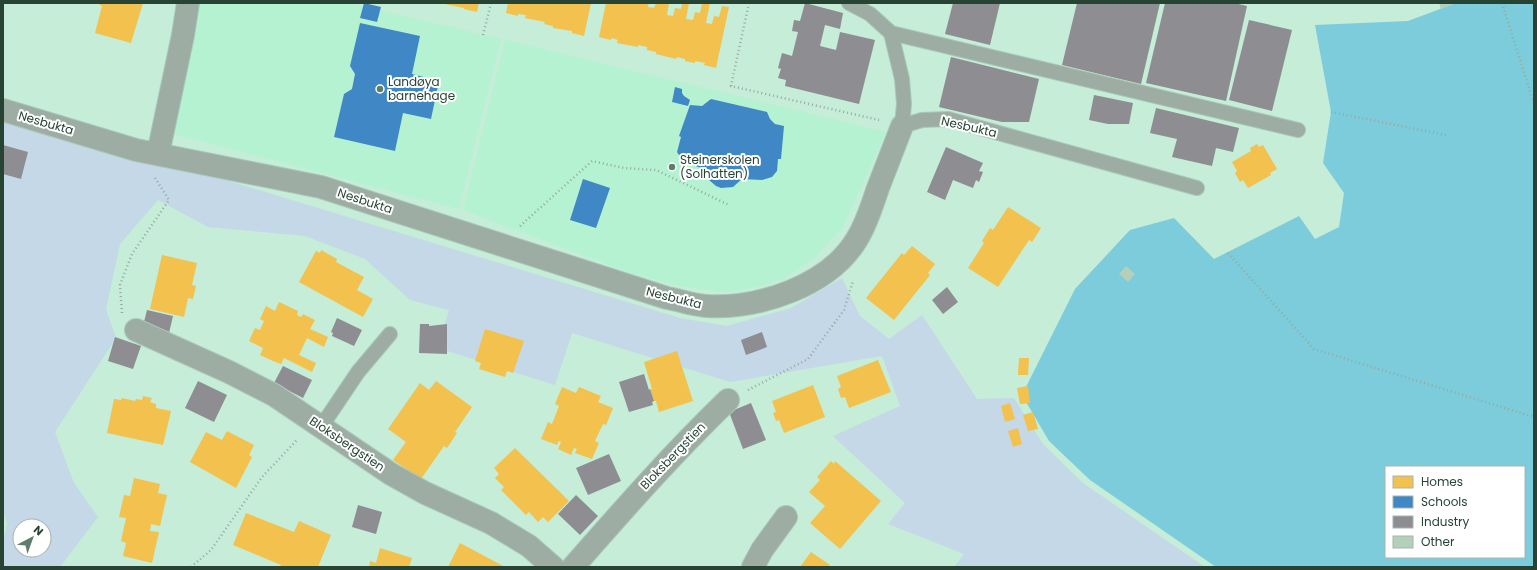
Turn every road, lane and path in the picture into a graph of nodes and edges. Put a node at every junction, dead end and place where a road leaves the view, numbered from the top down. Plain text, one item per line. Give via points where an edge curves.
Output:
1 (188, 3) edge
2 (491, 3) edge
3 (749, 3) edge
4 (849, 3) edge
5 (1502, 3) edge
6 (891, 33) junction
7 (484, 35) dead end
8 (1534, 104) edge
9 (3, 110) edge
10 (1331, 112) dead end
11 (902, 126) junction
12 (1298, 130) dead end
13 (1446, 136) dead end
14 (136, 150) junction
15 (158, 154) junction
16 (1197, 188) dead end
17 (729, 205) dead end
18 (499, 245) junction
19 (1228, 253) dead end
20 (853, 280) dead end
21 (136, 330) joint
22 (390, 334) dead end
23 (728, 400) joint
24 (1534, 417) edge
25 (317, 424) junction
26 (786, 517) dead end
27 (190, 567) edge
28 (553, 567) edge
29 (573, 567) edge
30 (753, 567) edge

1 - 15 street
2 - 7 path
3 - 11 path via 731,86
4 - 6 lane via 870,14
5 - 8 path
6 - 11 lane via 902,79
6 - 12 lane
9 - 14 street, Nesbukta
10 - 13 path
11 - 16 lane, Nesbukta via 922,120 948,119
11 - 18 street, Nesbukta via 857,239 838,264 814,280 774,297 740,305 705,306 667,298
14 - 15 street, Nesbukta
14 - 21 path via 169,200 132,254 120,286 121,311
15 - 18 street, Nesbukta via 321,186
17 - 18 path via 656,170 624,168 592,161
19 - 24 path via 1314,349
20 - 23 path via 844,310 808,360
21 - 25 street, Bloksbergstien via 274,395
22 - 25 lane
23 - 29 street, Bloksbergstien via 669,459
25 - 27 path via 262,477 211,550
25 - 28 street, Bloksbergstien via 390,474 491,523 523,542
26 - 30 street

